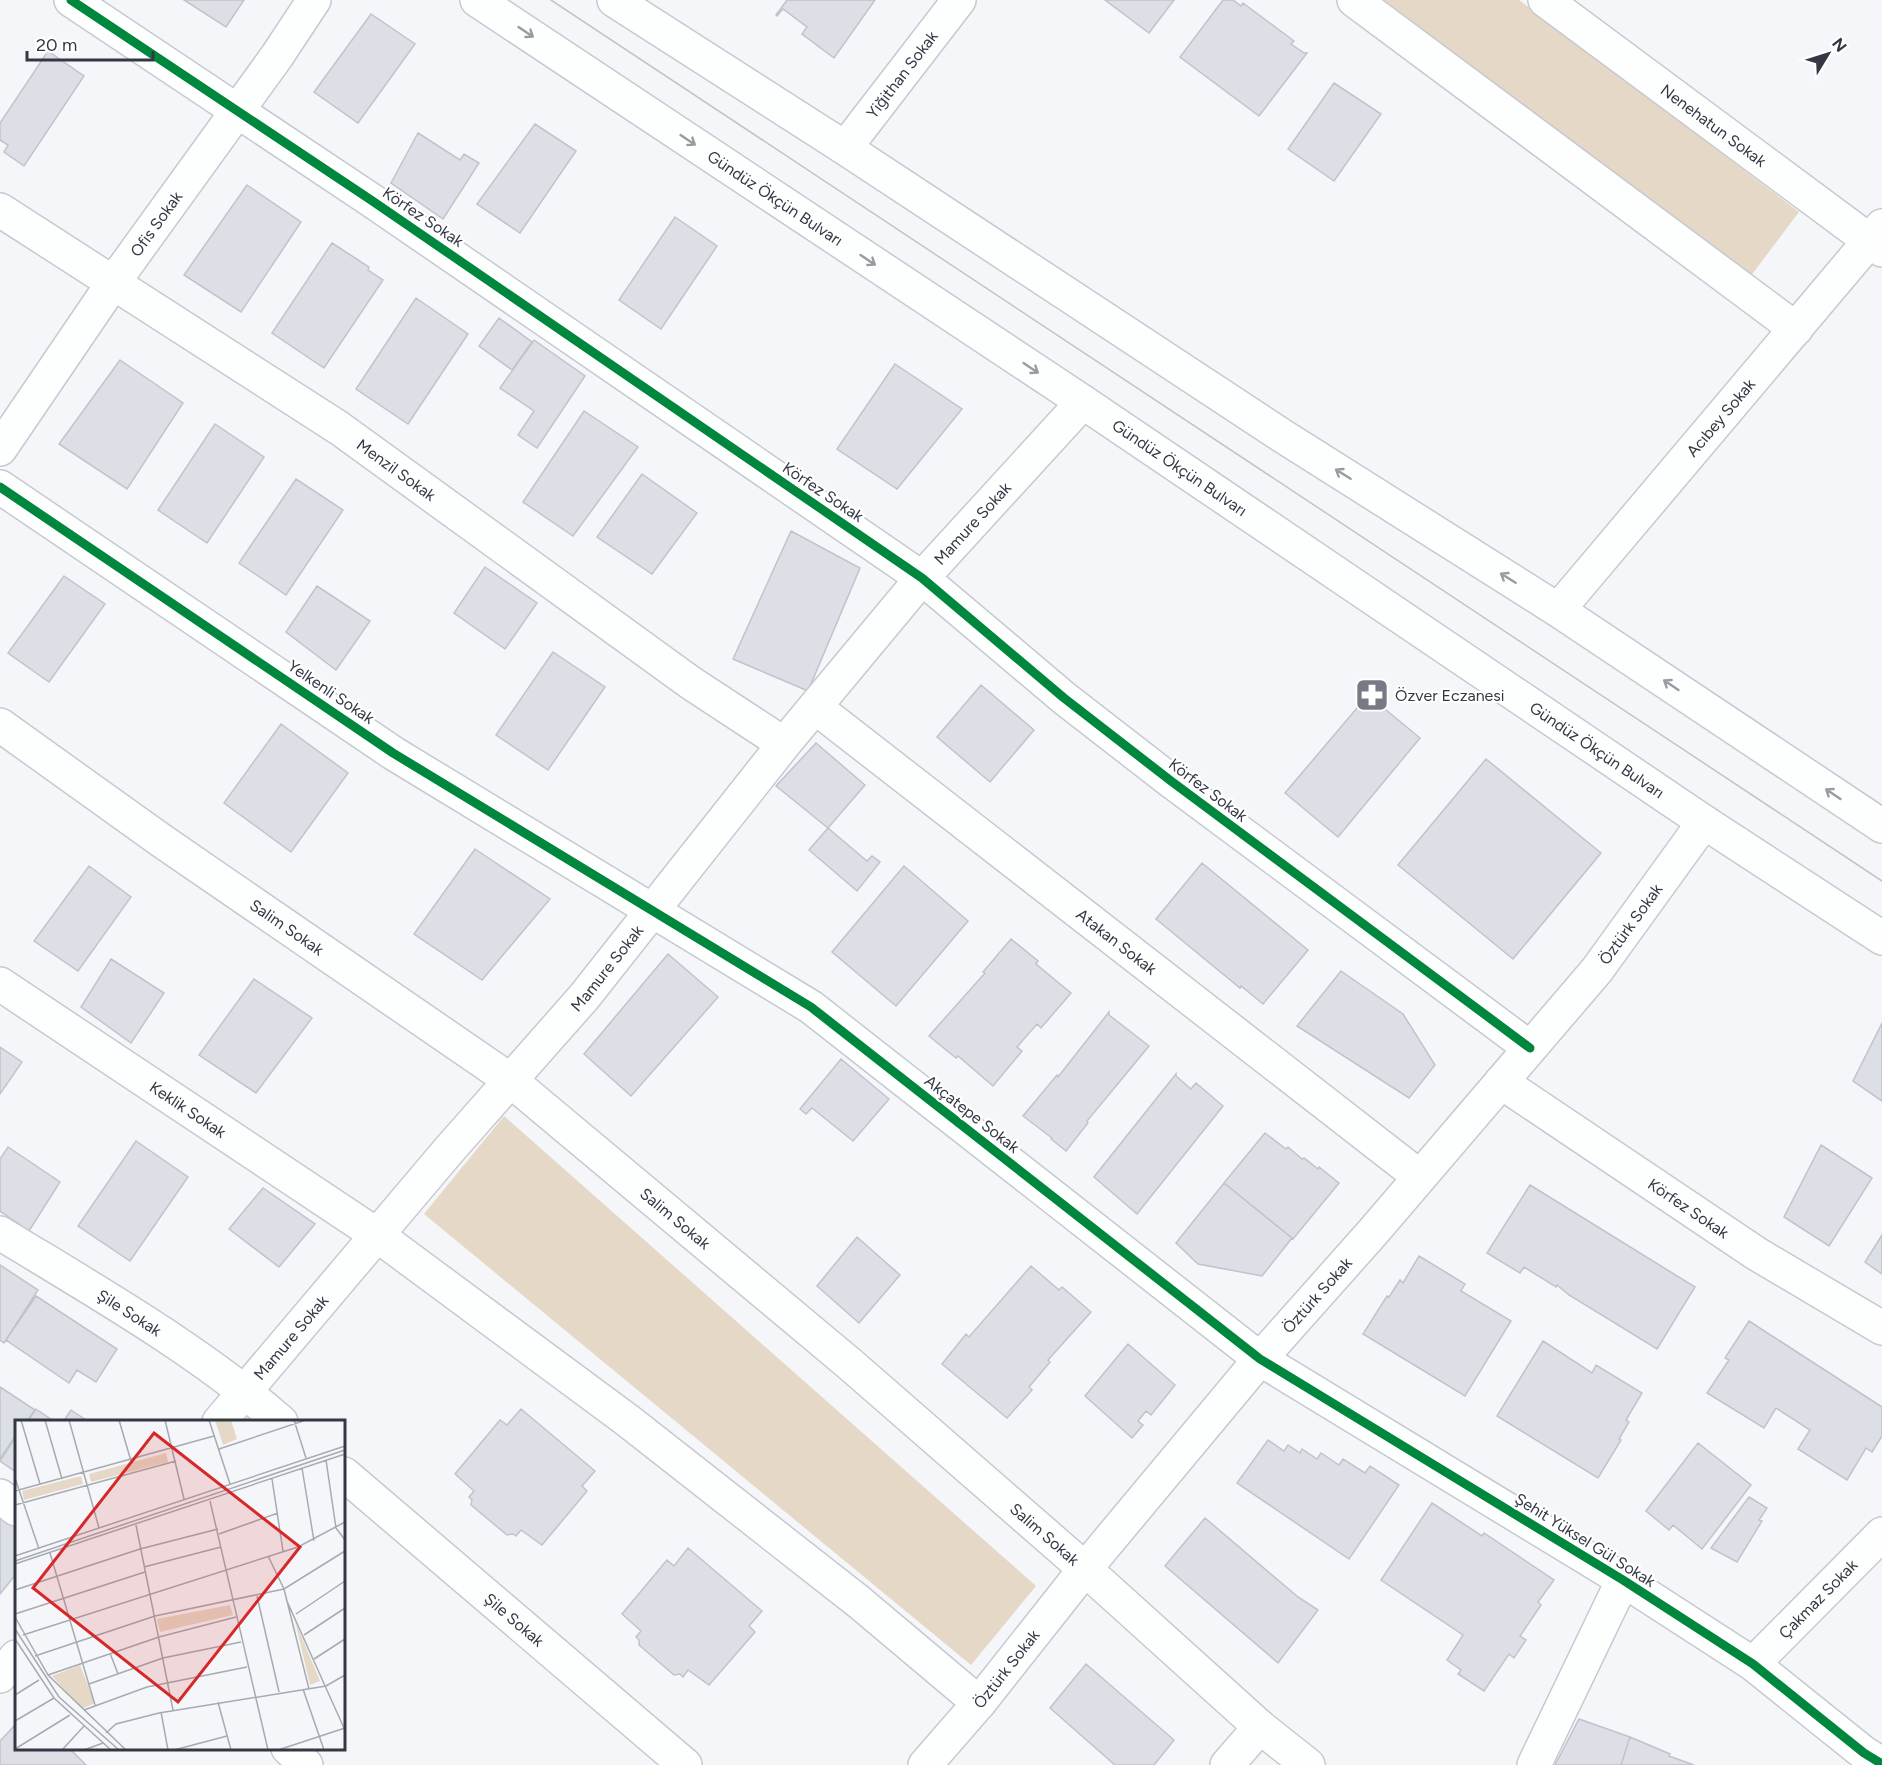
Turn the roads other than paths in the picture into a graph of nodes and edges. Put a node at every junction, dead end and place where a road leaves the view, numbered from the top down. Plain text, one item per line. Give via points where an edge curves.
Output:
1 (71, 0) edge
2 (314, 0) edge
3 (477, 0) edge
4 (614, 0) edge
5 (959, 0) edge
6 (1354, 0) edge
7 (1545, 0) edge
8 (237, 111) junction
9 (845, 148) junction
10 (0, 210) edge
11 (1878, 239) edge
12 (113, 283) junction
13 (1796, 329) junction
14 (1083, 402) junction
15 (0, 449) edge
16 (0, 487) edge
17 (922, 578) junction
18 (1558, 610) junction
19 (815, 707) junction
20 (0, 725) edge
21 (784, 744) junction
22 (1704, 822) junction
23 (1882, 826) edge
24 (653, 910) junction
25 (1882, 938) edge
26 (0, 984) edge
27 (1530, 1048) junction
28 (510, 1080) junction
29 (1501, 1082) junction
30 (1420, 1177) junction
31 (0, 1233) edge
32 (377, 1235) junction
33 (1882, 1328) edge
34 (1260, 1359) junction
35 (245, 1390) junction
36 (221, 1420) edge
37 (280, 1420) edge
38 (345, 1475) edge
39 (0, 1496) edge
40 (15, 1508) edge
41 (1882, 1533) edge
42 (1085, 1569) junction
43 (1623, 1580) junction
44 (15, 1658) edge
45 (1753, 1664) junction
46 (0, 1676) edge
47 (979, 1703) junction
48 (1260, 1727) junction
49 (289, 1750) edge
50 (1882, 1764) edge
51 (306, 1765) edge
52 (685, 1765) edge
53 (926, 1765) edge
54 (1227, 1765) edge
55 (1308, 1765) edge
56 (1534, 1765) edge

1 - 8 street, Körfez Sokak
2 - 8 street, Ofis Sokak
3 -> 14 street, Gündüz Ökçün Bulvarı
4 - 9 street
5 - 9 street, Yiğithan Sokak
6 - 13 street
7 - 11 street, Nenehatun Sokak
8 - 12 street, Ofis Sokak
8 - 17 street, Körfez Sokak
18 -> 9 street via 1281,435
10 - 12 street, Menzil Sokak
11 - 13 street, Acıbey Sokak
12 - 15 street, Ofis Sokak
12 - 21 street, Menzil Sokak via 339,428 691,683
13 - 18 street, Acıbey Sokak
14 - 17 street, Mamure Sokak
14 - 22 street, Gündüz Ökçün Bulvarı
16 - 24 street, Yelkenli Sokak via 393,753
17 - 19 street, Mamure Sokak
17 - 27 street, Körfez Sokak via 1064,698 1171,781
23 -> 18 street
19 - 21 street, Mamure Sokak
19 - 30 street, Atakan Sokak
20 - 28 street, Salim Sokak
21 - 24 street, Mamure Sokak
22 - 25 street, Gündüz Ökçün Bulvarı
22 - 27 street, Öztürk Sokak via 1597,970
24 - 28 street, Mamure Sokak via 584,997
24 - 34 street, Akçatepe Sokak via 811,1007
26 - 32 street, Keklik Sokak
27 - 29 street, Öztürk Sokak
28 - 32 street, Mamure Sokak
28 - 42 street, Salim Sokak via 851,1365
29 - 30 street, Öztürk Sokak
29 - 33 street, Körfez Sokak via 1757,1254
30 - 34 street, Öztürk Sokak
31 - 35 street, Şile Sokak
32 - 35 street, Mamure Sokak
32 - 47 street, Keklik Sokak via 627,1420 859,1602
34 - 42 street, Öztürk Sokak
34 - 43 street, Şehit Yüksel Gül Sokak
35 - 36 street, Mamure Sokak
35 - 37 street, Şile Sokak
38 - 52 street, Şile Sokak
39 - 40 street
41 - 45 street, Çakmaz Sokak
42 - 47 street, Öztürk Sokak
42 - 48 street, Salim Sokak
43 - 45 street, Şehit Yüksel Gül Sokak
43 - 56 street
44 - 46 street
45 - 50 street, Şehit Yüksel Gül Sokak
47 - 53 street, Öztürk Sokak
48 - 54 street
48 - 55 street, Salim Sokak
49 - 51 street

